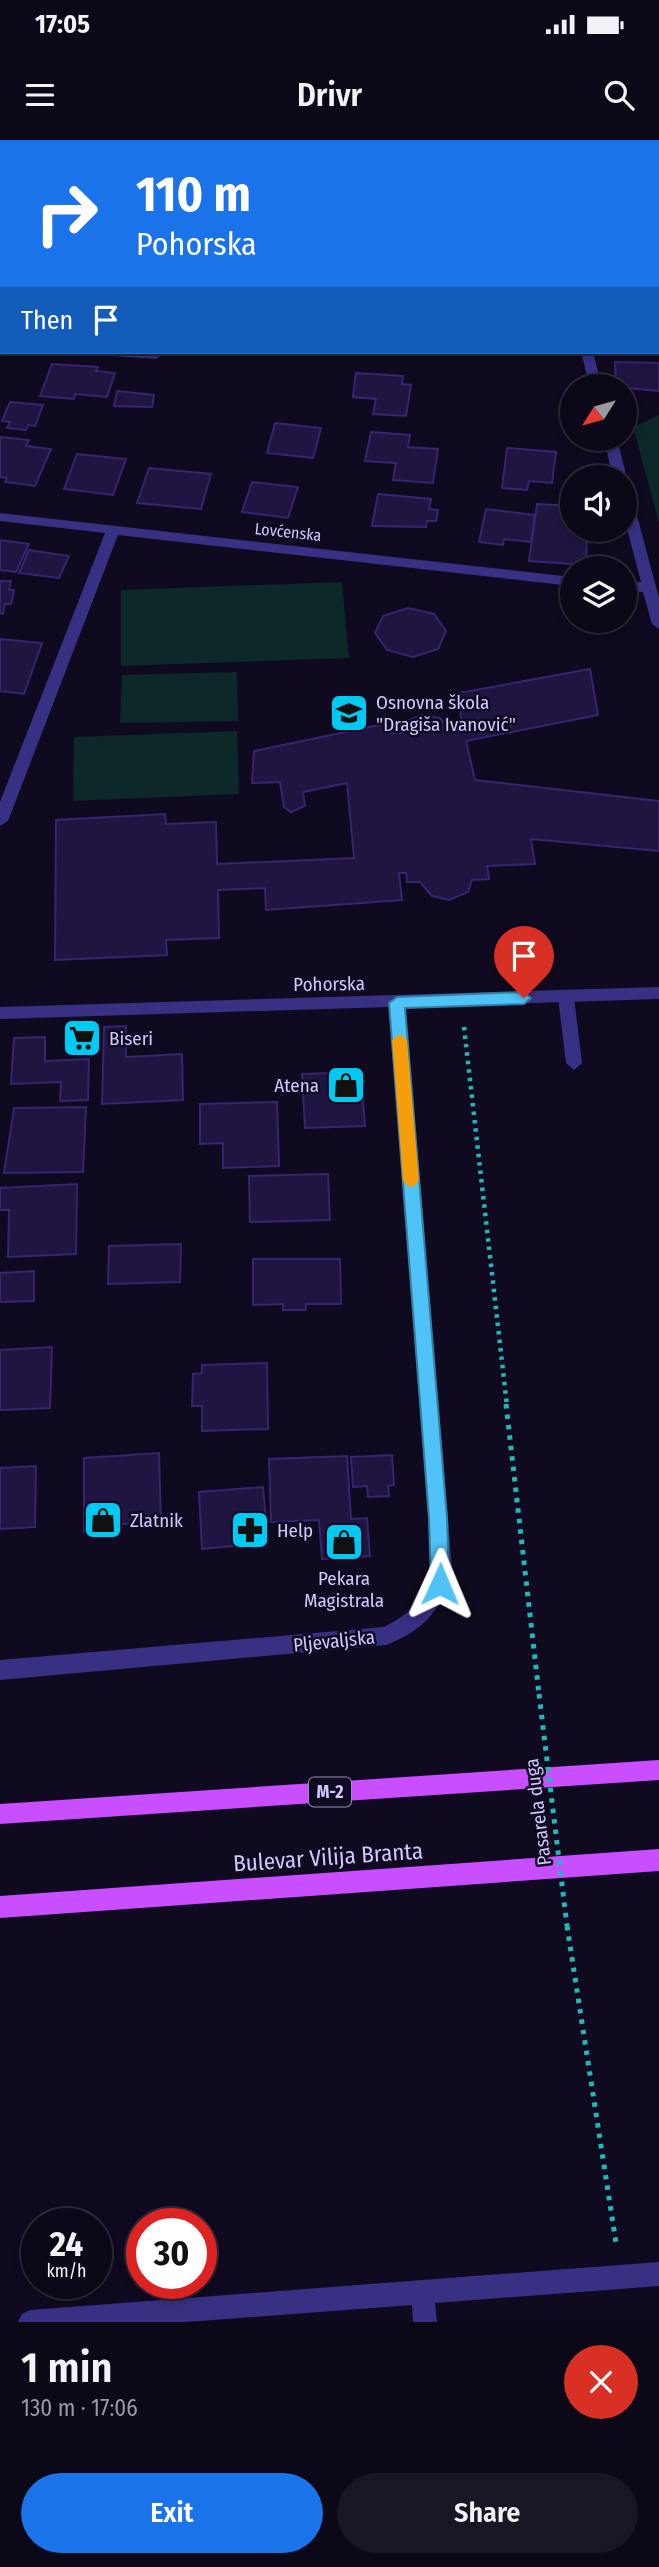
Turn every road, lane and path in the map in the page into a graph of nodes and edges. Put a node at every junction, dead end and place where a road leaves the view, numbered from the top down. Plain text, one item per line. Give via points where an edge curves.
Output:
1 (141, 354) edge
2 (588, 354) edge
3 (156, 355) dead end
4 (593, 374) edge
5 (0, 517) edge
6 (113, 530) junction
7 (636, 542) edge
8 (560, 581) edge
9 (637, 587) edge
10 (648, 587) junction
11 (659, 624) edge
12 (0, 821) edge
13 (659, 993) edge
14 (566, 997) junction
15 (397, 1003) junction
16 (0, 1013) edge
17 (462, 1016) dead end
18 (574, 1063) dead end
19 (0, 1670) edge
20 (659, 1770) edge
21 (0, 1814) edge
22 (659, 1860) edge
23 (0, 1907) edge
24 (659, 2274) edge
25 (621, 2277) junction
26 (422, 2290) junction
27 (30, 2322) edge
28 (425, 2322) edge

1 - 3 street
2 - 4 street
5 - 6 street, Lovćenska
6 - 8 street, Lovćenska
6 - 12 street
7 - 10 street
9 - 10 street
10 - 11 street
13 - 14 street, Pohorska
14 - 15 street, Pohorska
14 - 18 street
15 - 16 street, Pohorska
15 - 19 street, Pljevaljska via 442,1567 430,1604 412,1624 386,1636
17 - 25 path, Pasarela duga, bridge via 567,1926
20 - 21 main road, M-2
22 - 23 main road, Bulevar Vilija Branta
24 - 25 street
25 - 26 street
26 - 27 street
26 - 28 street

